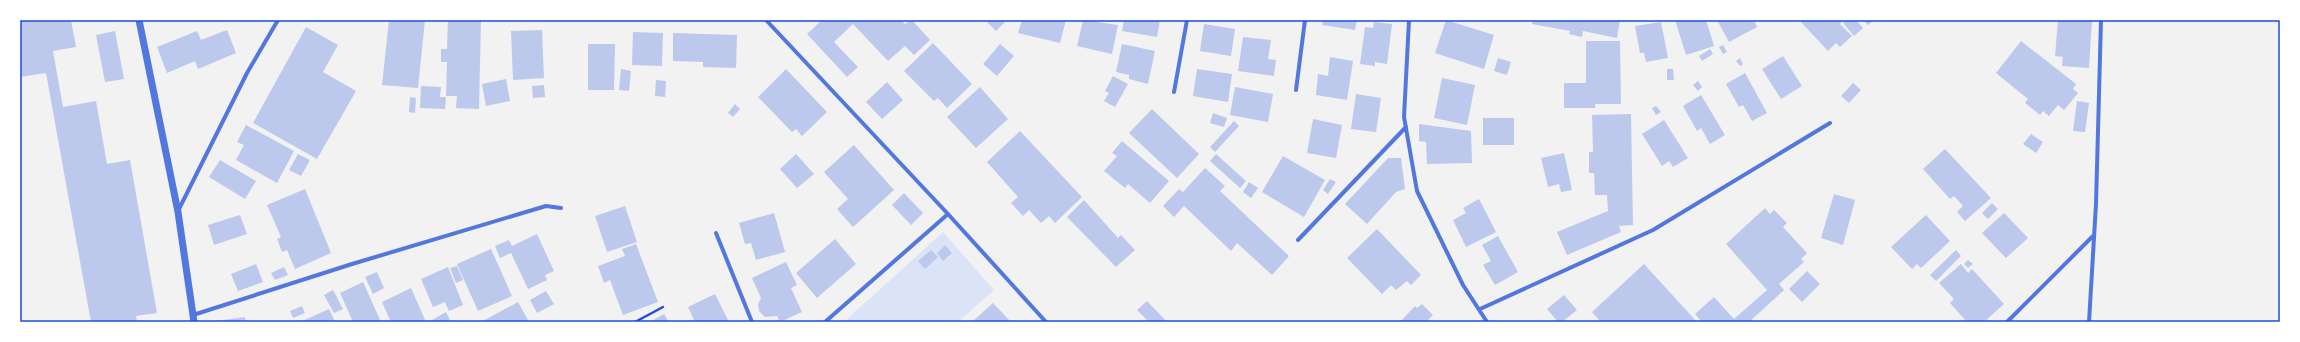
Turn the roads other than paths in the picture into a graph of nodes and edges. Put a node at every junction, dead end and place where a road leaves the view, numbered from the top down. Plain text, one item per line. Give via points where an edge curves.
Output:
1 (139, 20) edge
2 (278, 20) edge
3 (766, 20) edge
4 (1187, 20) edge
5 (1305, 20) edge
6 (1409, 20) edge
7 (2101, 20) edge
8 (1296, 90) dead end
9 (1174, 92) dead end
10 (1830, 123) dead end
11 (1406, 127) junction
12 (561, 208) dead end
13 (178, 212) junction
14 (948, 214) junction
15 (716, 233) dead end
16 (2094, 236) junction
17 (1298, 240) dead end
18 (1480, 309) junction
19 (193, 318) edge
20 (752, 322) edge
21 (825, 322) edge
22 (1046, 322) edge
23 (1487, 322) edge
24 (2007, 322) edge
25 (2089, 322) edge

1 - 13 street
2 - 13 street via 247,73
3 - 14 street
4 - 9 street
5 - 8 street
6 - 11 street
7 - 16 street
10 - 18 street via 1653,230
11 - 17 street
11 - 18 street via 1417,191 1464,285
12 - 19 street via 546,206 352,264
13 - 19 street
14 - 21 street
14 - 22 street
15 - 20 street
16 - 24 street
16 - 25 street
18 - 23 street

